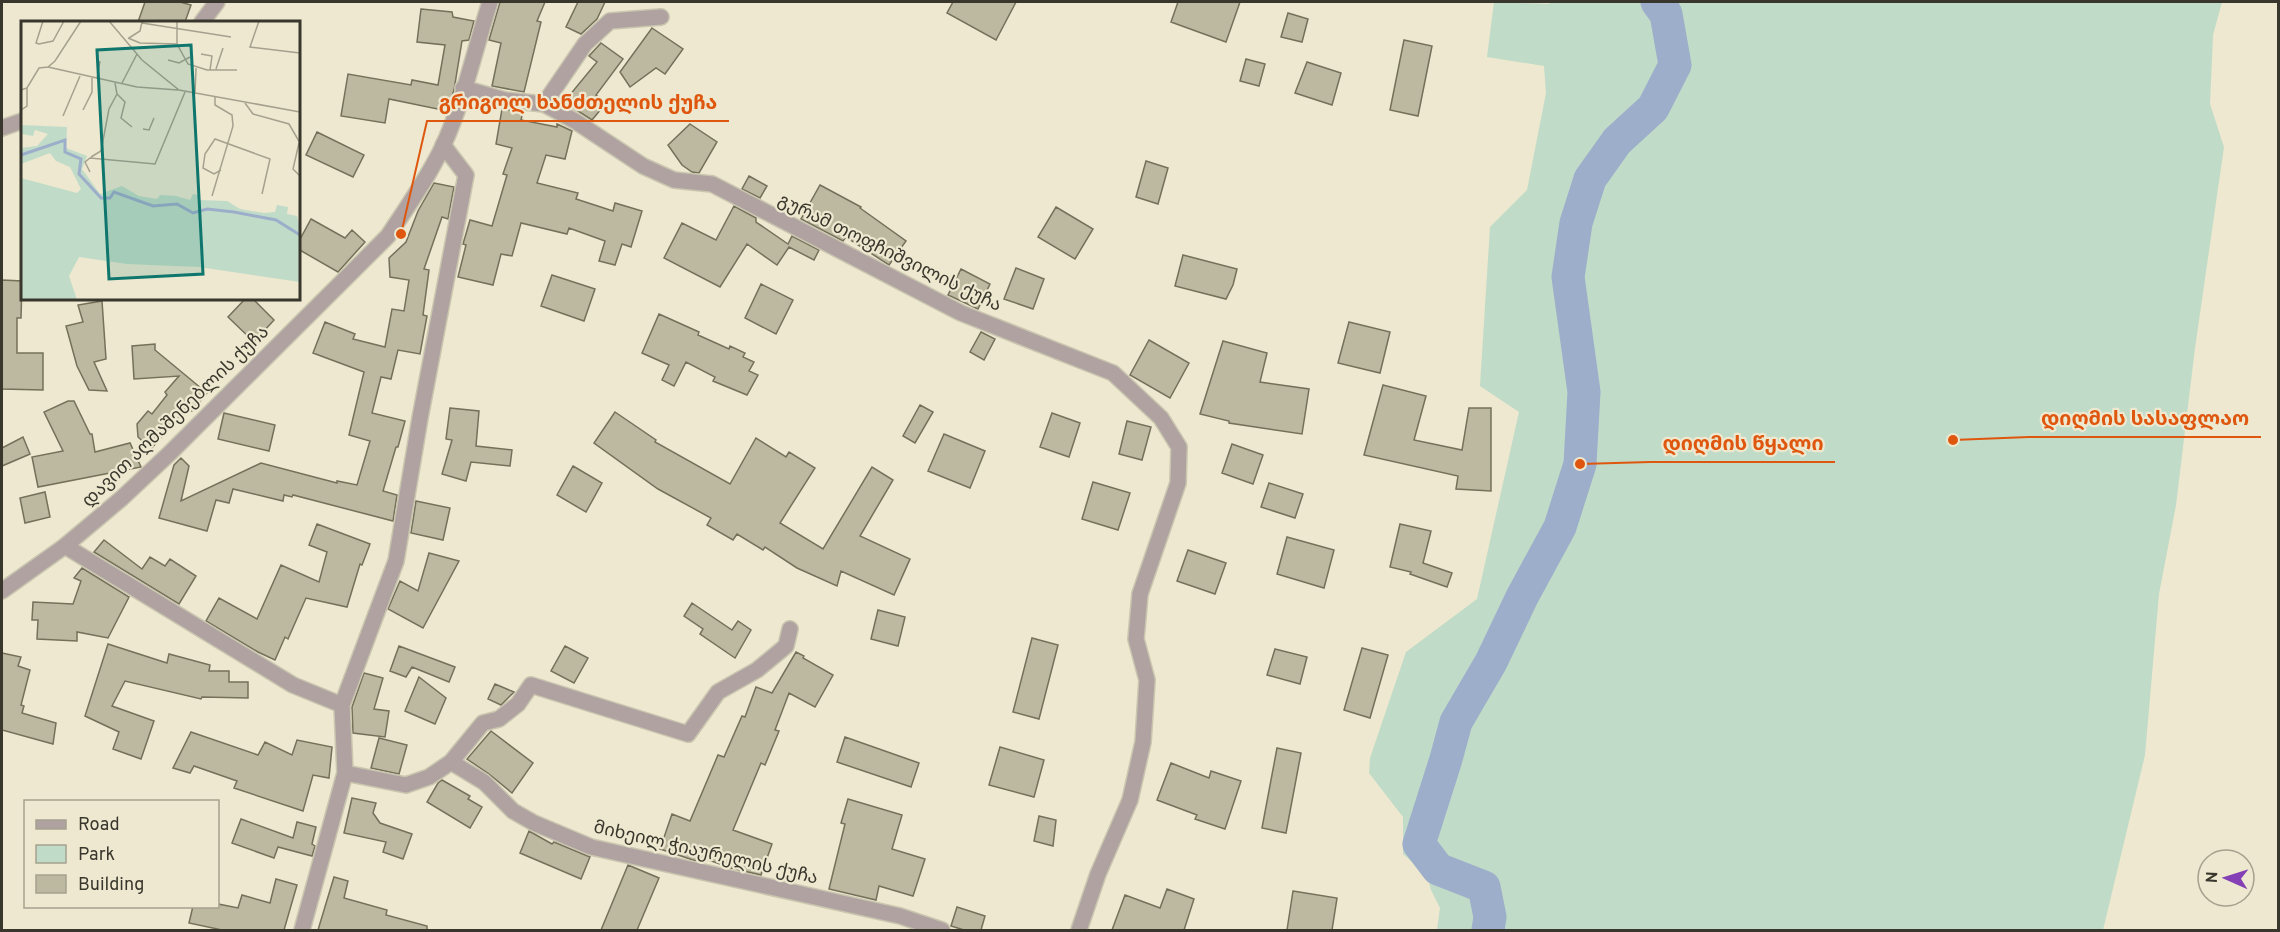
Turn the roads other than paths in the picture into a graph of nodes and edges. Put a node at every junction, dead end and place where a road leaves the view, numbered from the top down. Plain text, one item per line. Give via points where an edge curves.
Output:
1 (217, 2) edge
2 (490, 2) edge
3 (661, 17) dead end
4 (203, 21) edge
5 (463, 88) junction
6 (544, 104) junction
7 (21, 120) edge
8 (2, 128) edge
9 (443, 145) junction
10 (65, 546) junction
11 (2, 591) edge
12 (790, 629) dead end
13 (342, 705) junction
14 (451, 762) junction
15 (345, 773) junction
16 (302, 930) edge
17 (942, 930) edge
18 (1079, 930) edge

1 - 4 street
2 - 5 street, დავით აღმაშენებლის ქუჩა
3 - 6 street via 610,21 585,44
5 - 6 street, გურამ თოფჩიშვილის ქუჩა via 505,100
5 - 9 street, დავით აღმაშენებლის ქუჩა
6 - 18 street, გურამ თოფჩიშვილის ქუჩა via 643,166 674,180 712,184 960,312 1113,373 1166,425 1179,447 1178,483 1140,594 1136,639 1148,680 1143,742 1130,800
7 - 8 street
9 - 10 street, დავით აღმაშენებლის ქუჩა via 388,236 170,453
9 - 13 street via 466,175 396,561
10 - 11 street, დავით აღმაშენებლის ქუჩა
10 - 13 street via 293,685
12 - 14 street via 786,646 757,670 718,692 688,734 531,685 518,704 499,719 483,723
13 - 15 street
14 - 15 street via 429,777 406,785
14 - 17 street, მიხეილ ჭიაურელის ქუჩა via 484,782 513,811 591,847 889,914
15 - 16 street

